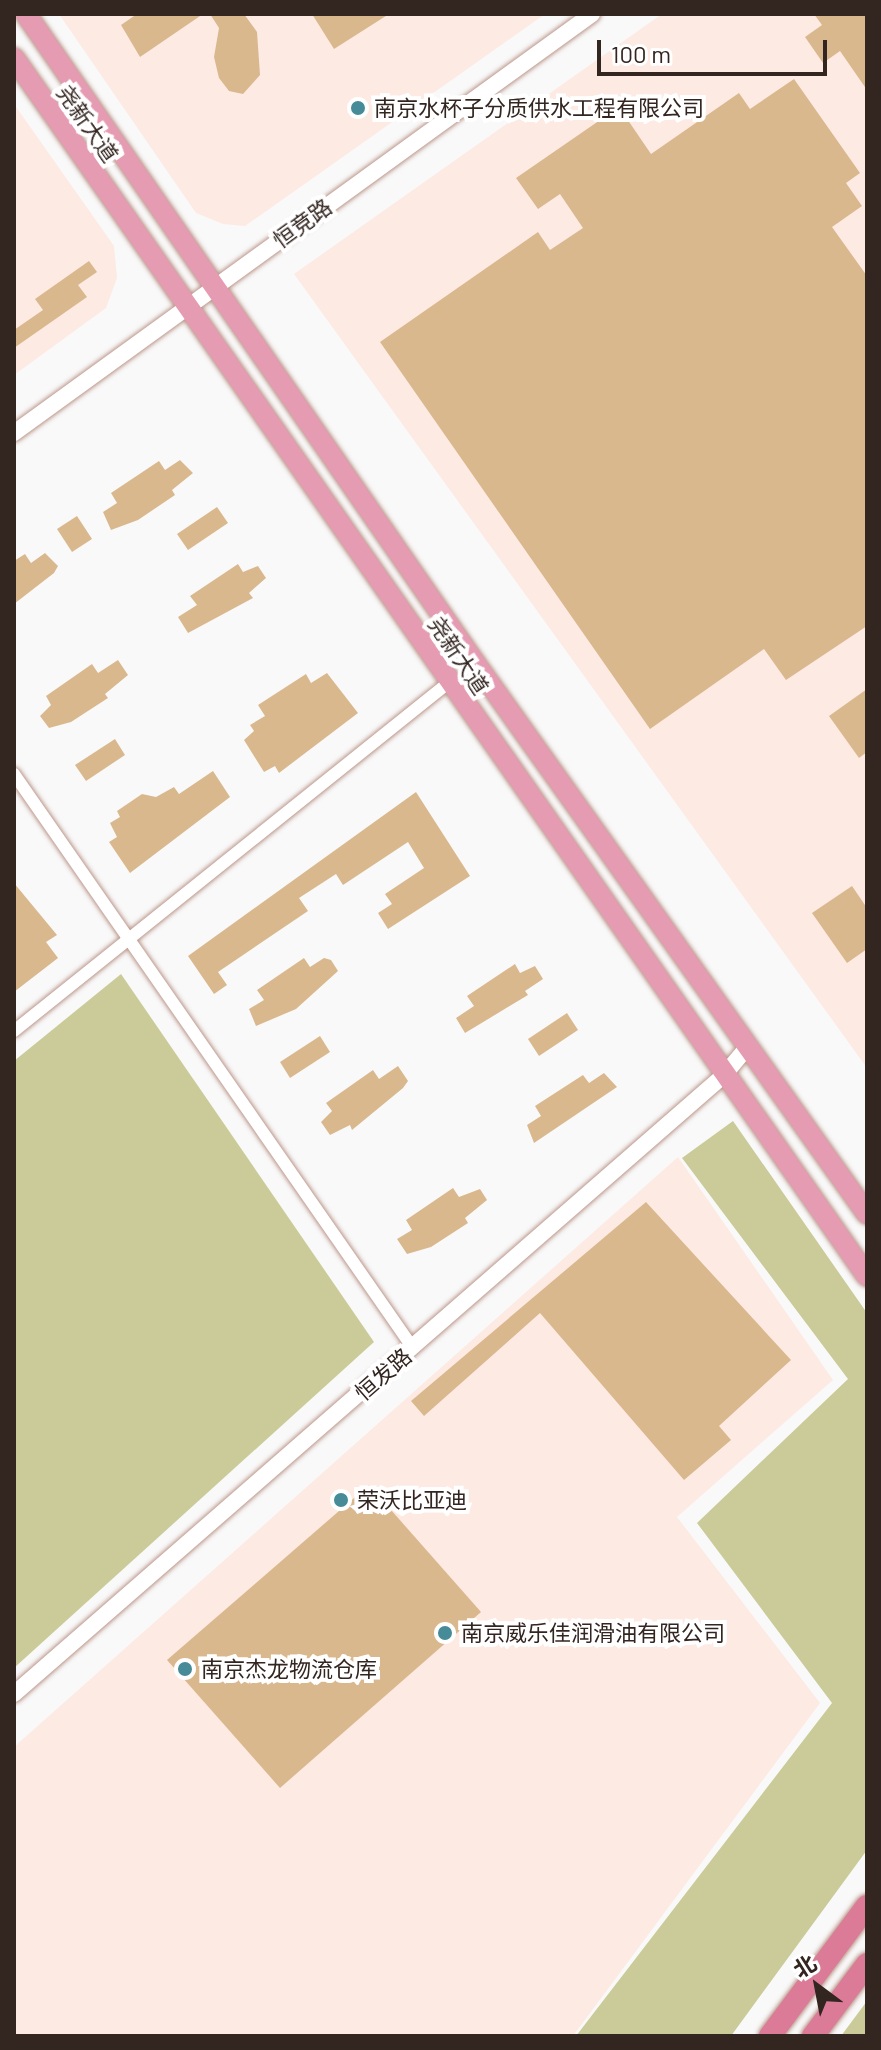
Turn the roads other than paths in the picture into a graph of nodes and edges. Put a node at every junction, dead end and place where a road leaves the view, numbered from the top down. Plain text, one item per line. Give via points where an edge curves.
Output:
1 (26, 14) edge
2 (592, 14) edge
3 (14, 58) edge
4 (214, 286) junction
5 (186, 307) junction
6 (14, 433) edge
7 (448, 683) junction
8 (14, 774) edge
9 (127, 938) junction
10 (14, 1031) edge
11 (747, 1048) junction
12 (724, 1075) junction
13 (867, 1214) edge
14 (867, 1276) edge
15 (413, 1348) junction
16 (14, 1694) edge
17 (867, 1906) edge
18 (867, 1964) edge
19 (770, 2036) edge
20 (813, 2036) edge

1 - 4 main road, 尧新大道
2 - 4 street, 恒竞路
3 - 5 main road, 尧新大道
4 - 5 street, 恒竞路
4 - 11 main road, 尧新大道
5 - 6 street, 恒竞路
5 - 7 main road, 尧新大道
7 - 9 street
7 - 12 main road, 尧新大道
8 - 9 street
9 - 10 street
9 - 15 street
11 - 12 street, 恒发路
11 - 13 main road, 尧新大道
12 - 14 main road, 尧新大道
12 - 15 street, 恒发路
15 - 16 street, 恒发路
17 - 19 highway
18 - 20 highway

